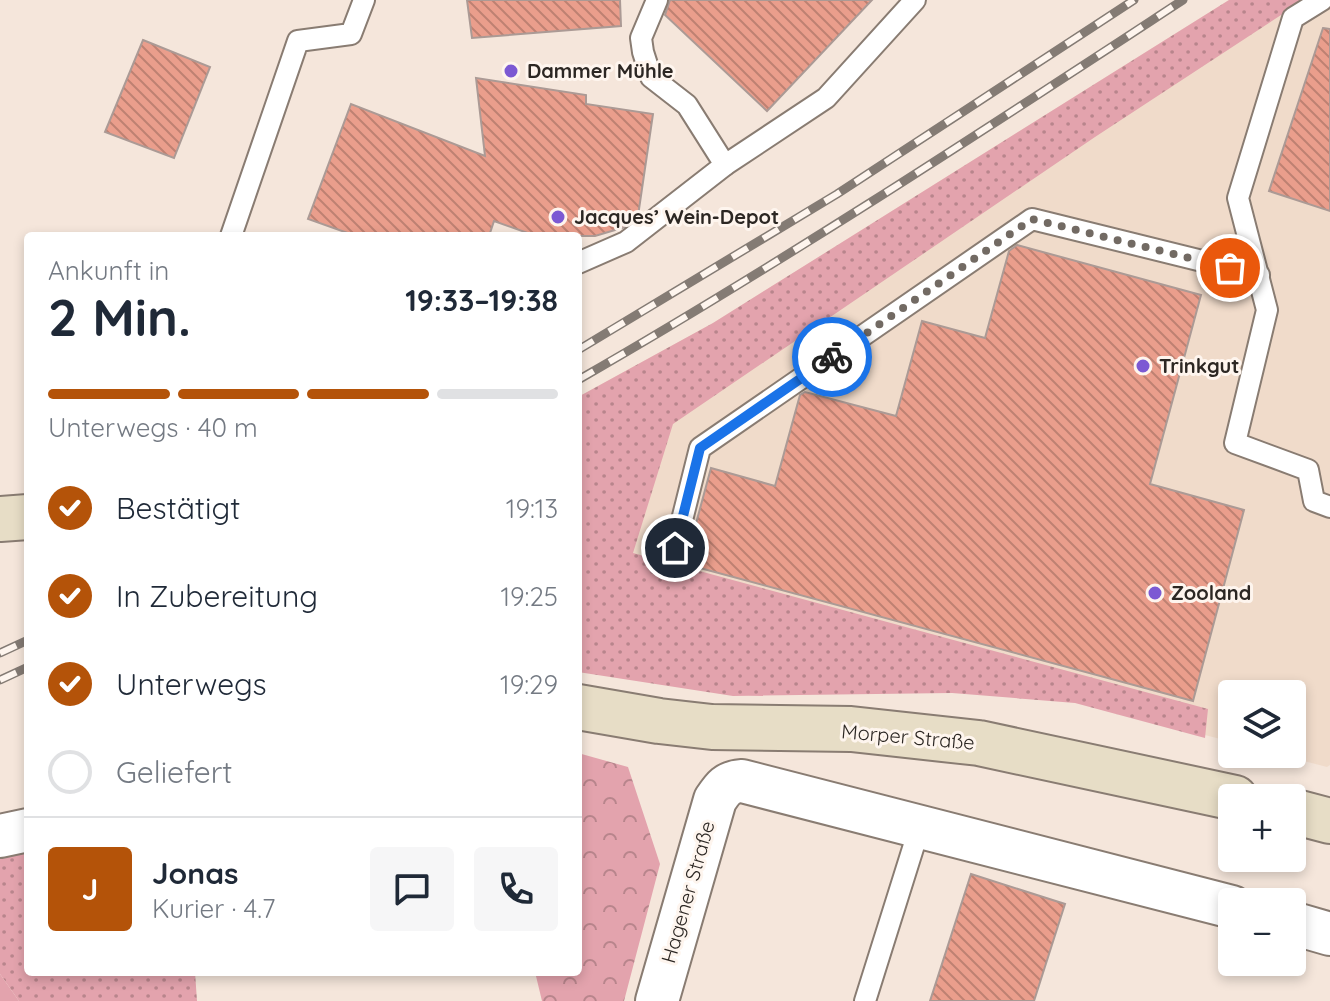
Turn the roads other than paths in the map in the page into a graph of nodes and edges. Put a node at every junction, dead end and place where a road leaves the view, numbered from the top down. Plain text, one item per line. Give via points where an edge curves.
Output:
1 (364, 0) edge
2 (657, 0) edge
3 (915, 0) edge
4 (1322, 0) edge
5 (725, 165) junction
6 (232, 232) edge
7 (582, 261) edge
8 (1259, 275) junction
9 (1330, 507) edge
10 (675, 548) dead end
11 (582, 708) edge
12 (1218, 794) edge
13 (1306, 815) edge
14 (1330, 821) edge
15 (920, 826) junction
16 (24, 831) edge
17 (0, 836) edge
18 (1218, 903) edge
19 (1306, 927) edge
20 (1330, 934) edge
21 (657, 1001) edge
22 (865, 1001) edge

1 - 6 lane via 351,34 298,41
2 - 5 lane via 641,38 651,77 687,105
3 - 5 lane via 826,98
4 - 8 lane via 1293,18 1238,198
5 - 7 lane via 626,242
8 - 9 lane via 1267,310 1235,443 1308,470 1314,501
8 - 10 lane via 1032,219 700,448
11 - 12 main road, Morper Straße via 712,727 851,729 979,743
13 - 14 main road
15 - 18 street
15 - 21 street, Hagener Straße via 742,781 725,785 715,800
15 - 22 lane
16 - 17 street
19 - 20 street

